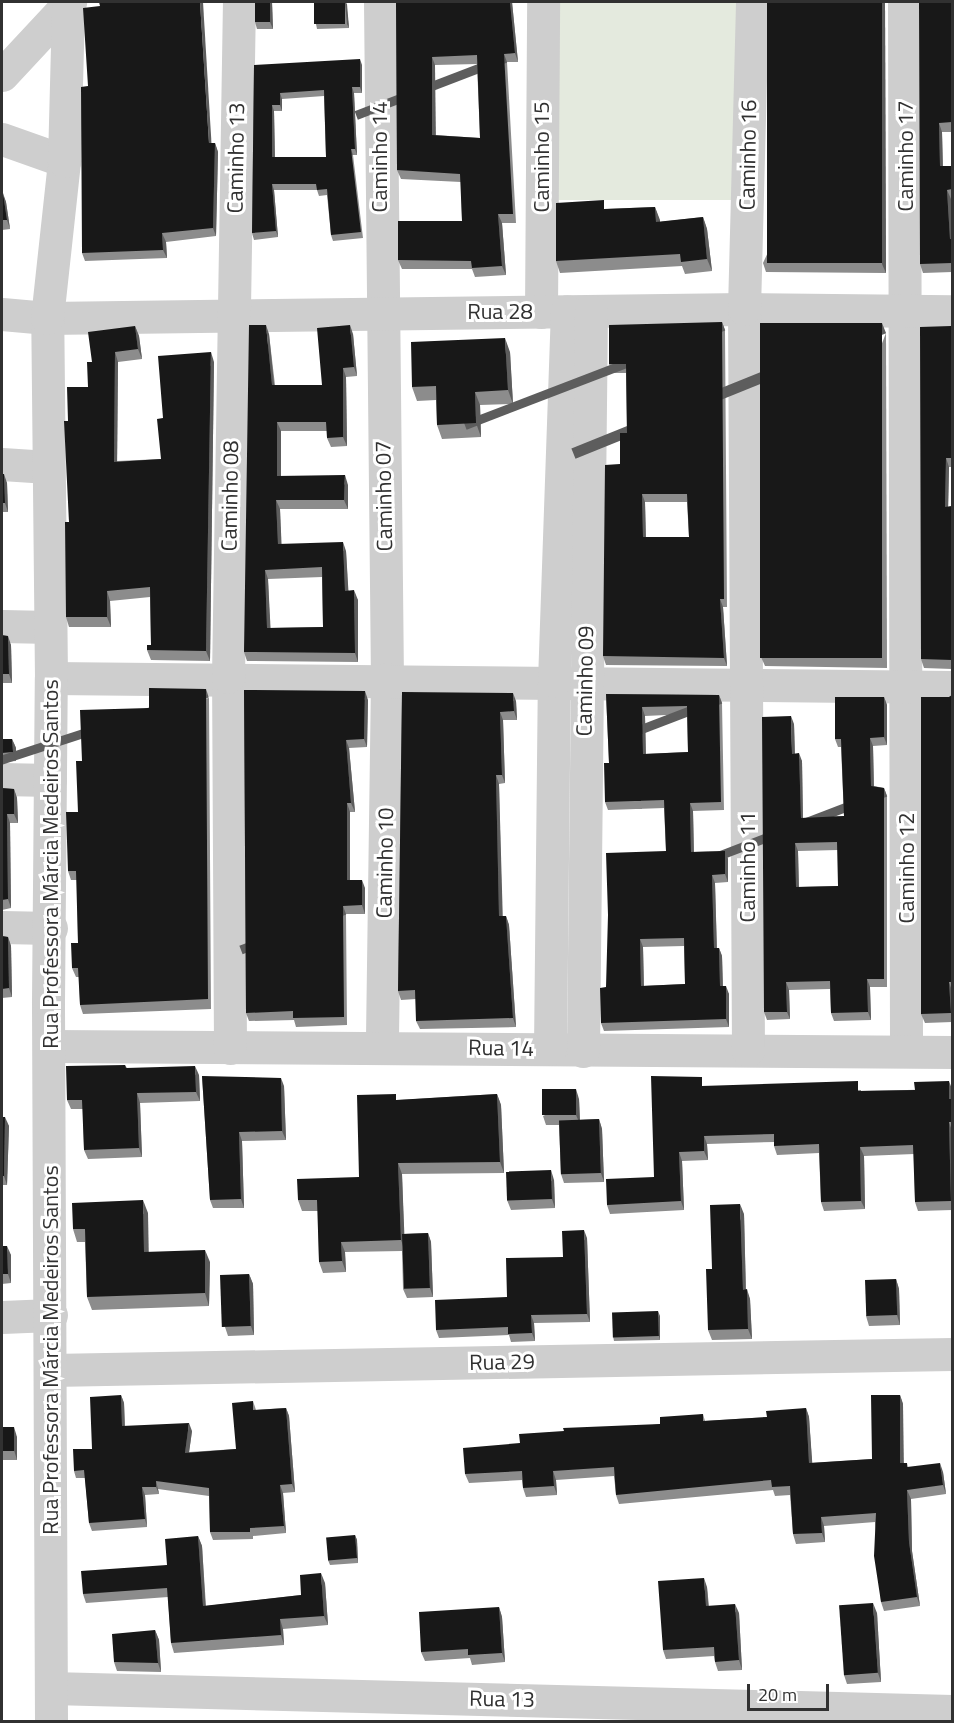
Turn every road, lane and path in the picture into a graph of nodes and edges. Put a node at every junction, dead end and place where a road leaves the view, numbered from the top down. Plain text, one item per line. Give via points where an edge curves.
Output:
1 (239, 2) edge
2 (380, 2) edge
3 (543, 2) edge
4 (752, 2) edge
5 (904, 2) edge
6 (69, 5) edge
7 (2, 75) edge
8 (2, 139) edge
9 (64, 161) junction
10 (744, 309) junction
11 (907, 310) junction
12 (952, 311) edge
13 (567, 312) junction
14 (381, 313) junction
15 (2, 314) edge
16 (232, 315) junction
17 (47, 318) junction
18 (2, 464) edge
19 (48, 467) junction
20 (2, 626) edge
21 (50, 627) junction
22 (228, 677) junction
23 (51, 678) junction
24 (387, 679) junction
25 (569, 683) junction
26 (748, 685) junction
27 (908, 687) junction
28 (952, 687) edge
29 (2, 779) edge
30 (50, 780) junction
31 (2, 927) edge
32 (51, 928) junction
33 (50, 1046) junction
34 (382, 1047) junction
35 (230, 1048) junction
36 (550, 1049) junction
37 (748, 1050) junction
38 (906, 1050) junction
39 (583, 1051) junction
40 (952, 1052) edge
41 (51, 1315) junction
42 (2, 1317) edge
43 (952, 1354) edge
44 (51, 1370) junction
45 (51, 1688) junction
46 (952, 1711) edge
47 (51, 1722) edge

1 - 16 street, Caminho 13
2 - 14 street, Caminho 14
3 - 13 street, Caminho 15
4 - 10 street, Caminho 16
5 - 11 street, Caminho 17
6 - 7 street
6 - 9 street, Rua Professora Márcia Medeiros Santos
8 - 9 street
9 - 17 street, Rua Professora Márcia Medeiros Santos
10 - 11 street, Rua 28
10 - 13 street, Rua 28
10 - 26 street, Caminho 16
11 - 12 street, Rua 28
11 - 27 street, Caminho 17
13 - 14 street, Rua 28
13 - 25 street, Caminho 09
14 - 16 street, Rua 28
14 - 24 street, Caminho 07
15 - 17 street, Rua 28
16 - 17 street, Rua 28
16 - 22 street, Caminho 08
17 - 19 street, Rua Professora Márcia Medeiros Santos
18 - 19 street
19 - 21 street, Rua Professora Márcia Medeiros Santos
20 - 21 street
21 - 23 street, Rua Professora Márcia Medeiros Santos
22 - 23 street
22 - 24 street
22 - 35 street
23 - 30 street, Rua Professora Márcia Medeiros Santos
24 - 25 street
24 - 34 street, Caminho 10
25 - 26 street
25 - 36 street, Caminho 09
25 - 39 street, Caminho 09
26 - 27 street
26 - 37 street, Caminho 11
27 - 28 street
27 - 38 street, Caminho 12
29 - 30 street
30 - 32 street, Rua Professora Márcia Medeiros Santos
31 - 32 street
32 - 33 street, Rua Professora Márcia Medeiros Santos
33 - 35 street, Rua 14
33 - 41 street, Rua Professora Márcia Medeiros Santos
34 - 35 street, Rua 14
34 - 36 street, Rua 14
36 - 39 street, Rua 14
37 - 38 street, Rua 14
37 - 39 street, Rua 14
38 - 40 street, Rua 14
41 - 42 street
41 - 44 street, Rua Professora Márcia Medeiros Santos
43 - 44 street, Rua 29
44 - 45 street, Rua Professora Márcia Medeiros Santos
45 - 46 street, Rua 13
45 - 47 street, Rua Professora Márcia Medeiros Santos

